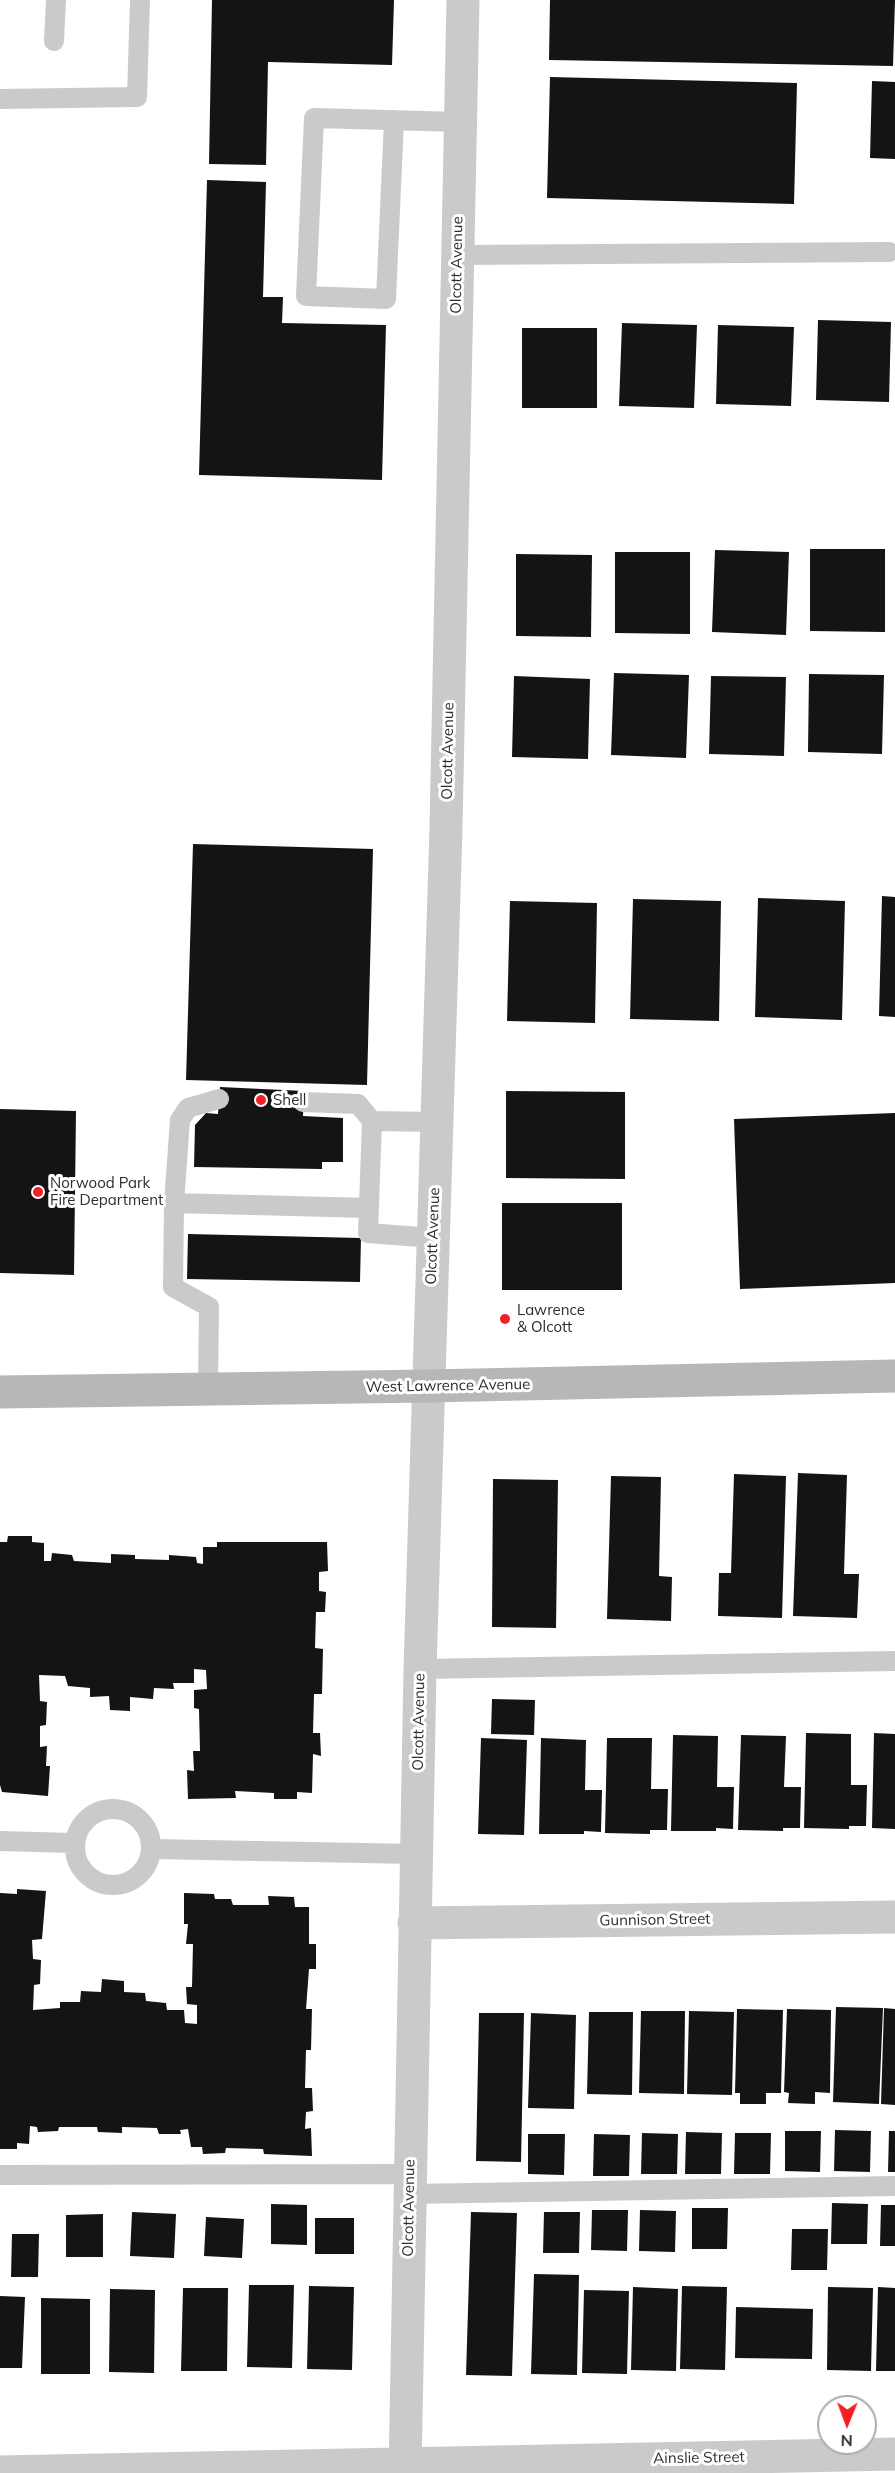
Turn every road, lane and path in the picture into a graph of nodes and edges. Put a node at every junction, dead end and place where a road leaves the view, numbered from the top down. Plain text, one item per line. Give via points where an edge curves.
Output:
1 (56, 0) edge
2 (140, 0) edge
3 (463, 0) edge
4 (54, 40) dead end
5 (0, 99) edge
6 (394, 120) junction
7 (460, 122) junction
8 (889, 252) dead end
9 (457, 255) junction
10 (219, 1099) dead end
11 (303, 1102) dead end
12 (372, 1121) junction
13 (437, 1122) junction
14 (174, 1203) junction
15 (369, 1208) junction
16 (433, 1238) junction
17 (895, 1376) edge
18 (429, 1386) junction
19 (208, 1389) junction
20 (0, 1392) edge
21 (895, 1661) edge
22 (420, 1669) junction
23 (0, 1841) edge
24 (74, 1843) junction
25 (151, 1849) junction
26 (416, 1854) junction
27 (895, 1917) edge
28 (414, 1923) junction
29 (0, 2175) edge
30 (410, 2184) junction
31 (895, 2186) edge
32 (895, 2454) edge
33 (405, 2468) edge
34 (0, 2472) edge

1 - 4 lane
2 - 5 lane via 137,97
3 - 7 street, Olcott Avenue
6 - 6 lane via 314,118 306,296 386,298
6 - 7 lane
7 - 9 street, Olcott Avenue
8 - 9 lane
9 - 13 street, Olcott Avenue
10 - 14 lane via 188,1108 180,1120
11 - 12 lane via 358,1104
12 - 13 lane
12 - 15 lane
13 - 16 street, Olcott Avenue
14 - 15 lane
14 - 19 lane via 173,1287 209,1307
15 - 16 lane via 368,1233
16 - 18 street, Olcott Avenue
17 - 18 main road, West Lawrence Avenue
18 - 19 main road, West Lawrence Avenue
18 - 22 street, Olcott Avenue
19 - 20 main road, West Lawrence Avenue
21 - 22 lane
22 - 26 street, Olcott Avenue
23 - 24 lane
24 - 25 lane via 86,1820 96,1812 123,1810 144,1824
24 - 25 lane via 80,1867 88,1876 110,1886 122,1885 143,1871
25 - 26 lane
26 - 28 street, Olcott Avenue
27 - 28 street, Gunnison Street
28 - 30 street, Olcott Avenue
29 - 30 lane
30 - 31 lane
30 - 33 street, Olcott Avenue
32 - 33 street, Ainslie Street
33 - 34 street, Ainslie Street

